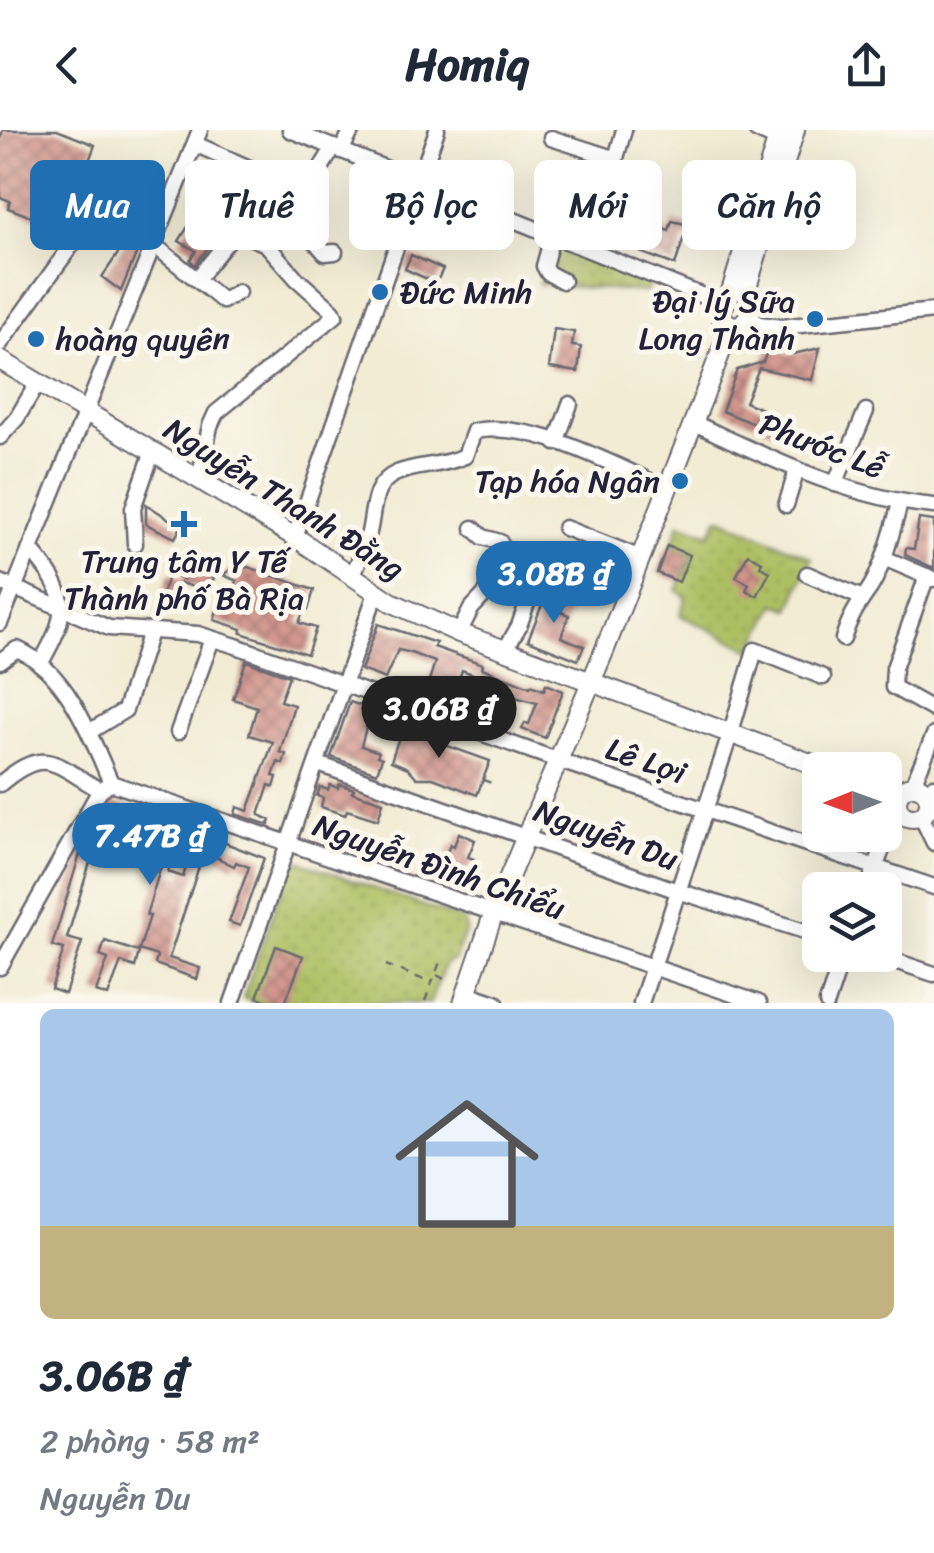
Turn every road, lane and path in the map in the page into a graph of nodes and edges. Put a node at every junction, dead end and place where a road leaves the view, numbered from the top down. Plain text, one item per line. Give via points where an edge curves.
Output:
1 (290, 130) edge
2 (352, 130) edge
3 (437, 130) edge
4 (624, 130) edge
5 (756, 130) edge
6 (795, 130) edge
7 (778, 135) edge
8 (198, 137) edge
9 (550, 138) dead end
10 (337, 149) junction
11 (616, 159) joint
12 (237, 160) edge
13 (329, 160) edge
14 (366, 160) edge
15 (427, 160) edge
16 (165, 215) edge
17 (69, 250) edge
18 (151, 250) edge
19 (160, 250) edge
20 (221, 250) edge
21 (271, 250) edge
22 (322, 250) edge
23 (395, 250) edge
24 (548, 250) edge
25 (591, 250) edge
26 (335, 252) dead end
27 (196, 279) junction
28 (563, 281) dead end
29 (238, 292) dead end
30 (736, 309) junction
31 (934, 311) edge
32 (0, 344) edge
33 (0, 360) edge
34 (38, 382) junction
35 (570, 404) dead end
36 (86, 410) junction
37 (866, 411) dead end
38 (694, 423) junction
39 (0, 436) edge
40 (556, 442) junction
41 (153, 451) junction
42 (798, 470) junction
43 (199, 480) junction
44 (835, 484) junction
45 (668, 488) junction
46 (900, 503) junction
47 (786, 505) dead end
48 (934, 506) edge
49 (473, 528) dead end
50 (565, 528) dead end
51 (295, 537) junction
52 (135, 544) dead end
53 (30, 549) junction
54 (641, 558) junction
55 (884, 558) junction
56 (541, 563) dead end
57 (807, 574) dead end
58 (352, 576) junction
59 (930, 578) edge
60 (7, 585) edge
61 (376, 593) junction
62 (860, 598) junction
63 (64, 609) junction
64 (0, 623) edge
65 (150, 632) junction
66 (459, 633) junction
67 (212, 639) junction
68 (843, 639) dead end
69 (505, 650) junction
70 (0, 661) edge
71 (40, 664) junction
72 (823, 678) dead end
73 (591, 681) junction
74 (346, 683) junction
75 (934, 710) edge
76 (89, 732) junction
77 (178, 732) dead end
78 (731, 732) junction
79 (934, 735) edge
80 (557, 760) junction
81 (802, 760) edge
82 (318, 764) junction
83 (483, 780) dead end
84 (0, 784) edge
85 (497, 785) dead end
86 (106, 786) junction
87 (902, 792) edge
88 (927, 801) edge
89 (902, 809) edge
90 (705, 811) junction
91 (527, 834) junction
92 (934, 844) edge
93 (288, 846) junction
94 (882, 852) edge
95 (876, 867) junction
96 (874, 872) edge
97 (934, 887) edge
98 (678, 890) junction
99 (493, 915) junction
100 (802, 930) edge
101 (440, 962) dead end
102 (902, 963) edge
103 (386, 965) dead end
104 (0, 967) edge
105 (652, 968) junction
106 (837, 972) edge
107 (934, 974) edge
108 (435, 975) junction
109 (446, 980) dead end
110 (432, 983) junction
111 (429, 990) junction
112 (438, 994) dead end
113 (465, 998) edge
114 (425, 1001) edge
115 (232, 1003) edge
116 (496, 1003) edge
117 (640, 1003) edge
118 (759, 1003) edge
119 (827, 1003) edge

1 - 10 street
2 - 10 street
3 - 15 street
4 - 11 street
5 - 7 street
6 - 30 main road
7 - 30 main road
8 - 12 street
8 - 16 street
9 - 11 street
10 - 13 street
10 - 14 street
17 - 32 street
18 - 36 street
19 - 27 street
20 - 27 street
21 - 43 street via 335,316 216,413
22 - 26 street
23 - 51 street
24 - 28 street via 544,266
25 - 30 street
27 - 29 street via 223,301
30 - 31 street via 758,324 780,327
30 - 38 main road
33 - 34 main road, Nguyễn Thanh Đằng
34 - 36 main road, Nguyễn Thanh Đằng
34 - 39 street
35 - 40 street
36 - 41 main road, Nguyễn Thanh Đằng
36 - 53 street
37 - 44 street
38 - 42 street, Phước Lễ
38 - 45 main road
40 - 45 street
40 - 58 street via 520,430 474,430 464,456 384,480
41 - 43 main road, Nguyễn Thanh Đằng
41 - 52 street via 133,508
42 - 44 street, Phước Lễ
42 - 47 street
43 - 51 main road, Nguyễn Thanh Đằng
44 - 46 street, Phước Lễ
45 - 54 main road
46 - 48 street, Phước Lễ
46 - 55 street
49 - 66 street via 504,550
50 - 54 street
51 - 58 main road, Nguyễn Thanh Đằng
53 - 60 street
53 - 63 street via 60,590
54 - 73 main road
55 - 59 street
55 - 62 street
56 - 69 street
57 - 62 street
58 - 61 main road, Nguyễn Thanh Đằng
59 - 75 street via 892,687
60 - 63 street, Lê Lợi
60 - 64 street
61 - 66 main road, Nguyễn Thanh Đằng
61 - 74 street
62 - 68 street
63 - 65 street, Lê Lợi via 110,628
63 - 71 street
65 - 67 street, Lê Lợi
65 - 76 street via 125,710
66 - 69 main road, Nguyễn Thanh Đằng
67 - 74 street, Lê Lợi
67 - 77 street
69 - 73 main road, Nguyễn Thanh Đằng
70 - 71 street via 17,648
71 - 76 street
72 - 78 street via 755,650
73 - 78 main road, Nguyễn Thanh Đằng
73 - 80 main road
74 - 80 street, Lê Lợi
74 - 82 street
76 - 86 street
78 - 81 main road, Nguyễn Thanh Đằng
78 - 90 street
79 - 88 street via 916,777
80 - 90 street, Lê Lợi
80 - 91 main road
82 - 91 street, Nguyễn Du
82 - 93 street
83 - 85 path
84 - 86 street, Nguyễn Đình Chiểu via 38,760
86 - 93 street, Nguyễn Đình Chiểu
86 - 104 street
87 - 88 main road via 906,788
88 - 89 main road via 912,818
88 - 92 street
90 - 95 street, Lê Lợi
90 - 98 street
91 - 98 street, Nguyễn Du
91 - 99 main road
93 - 99 street, Nguyễn Đình Chiểu
93 - 115 street
94 - 95 street
95 - 96 street
95 - 97 street, Lê Lợi
98 - 100 street, Nguyễn Du
98 - 105 street
99 - 105 street, Nguyễn Đình Chiểu
99 - 113 main road
101 - 108 path
102 - 107 street
103 - 110 path
105 - 117 street
105 - 118 street, Nguyễn Đình Chiểu
106 - 119 street
108 - 109 path
108 - 110 path
110 - 111 path
111 - 112 path
111 - 114 path
113 - 116 street

